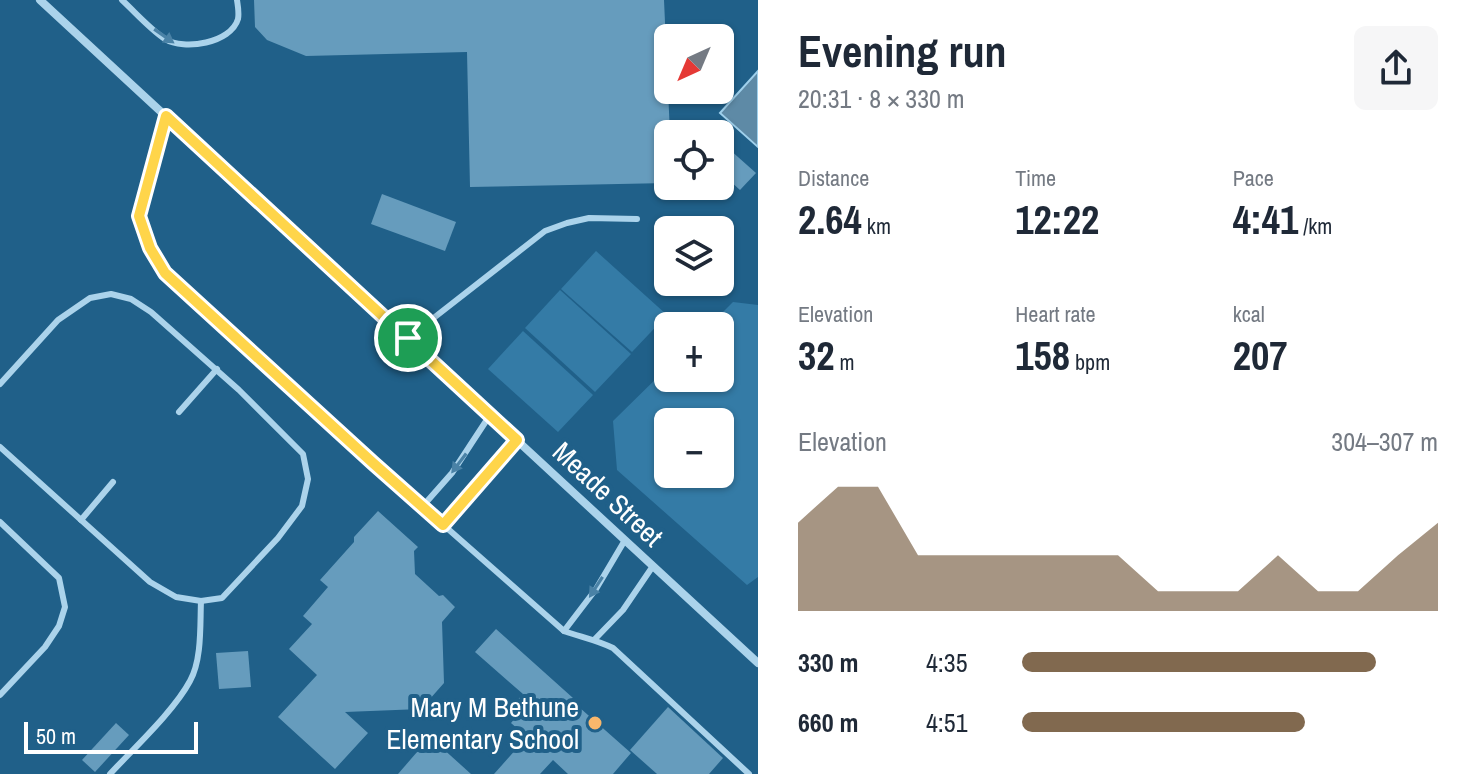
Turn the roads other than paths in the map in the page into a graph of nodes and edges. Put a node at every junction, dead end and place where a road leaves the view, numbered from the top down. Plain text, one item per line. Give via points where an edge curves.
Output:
1 (40, 0) edge
2 (122, 0) edge
3 (237, 0) edge
4 (166, 116) junction
5 (637, 219) dead end
6 (408, 338) junction
7 (217, 369) junction
8 (0, 384) edge
9 (179, 412) dead end
10 (490, 415) junction
11 (517, 440) junction
12 (0, 447) edge
13 (113, 482) dead end
14 (422, 507) junction
15 (81, 520) junction
16 (0, 522) edge
17 (443, 525) junction
18 (625, 540) junction
19 (653, 566) junction
20 (201, 601) junction
21 (564, 631) junction
22 (595, 639) junction
23 (758, 663) edge
24 (0, 695) edge
25 (110, 774) edge
26 (749, 774) edge

1 - 4 street, Meade Street
2 -> 3 lane via 164,39 191,45 232,30
4 - 6 street, Meade Street
4 - 14 lane via 139,216 165,273
5 - 6 lane via 589,218 545,231
6 - 10 street, Meade Street
7 - 8 lane via 151,312 111,294 90,298 58,320
7 - 9 lane
7 - 20 lane via 303,454 308,479 302,506 278,538 222,598
10 - 11 street, Meade Street
10 -> 14 lane
11 - 17 lane
11 - 18 street, Meade Street
12 - 15 lane
13 - 15 lane
14 - 17 lane
15 - 20 lane via 150,582 176,597
16 - 24 lane via 59,578 65,607 45,647
17 - 21 lane
18 - 19 street, Meade Street
18 -> 21 lane
19 - 22 lane
19 - 23 street, Meade Street
20 - 25 lane via 192,679
21 - 22 lane
22 - 26 lane via 613,648

